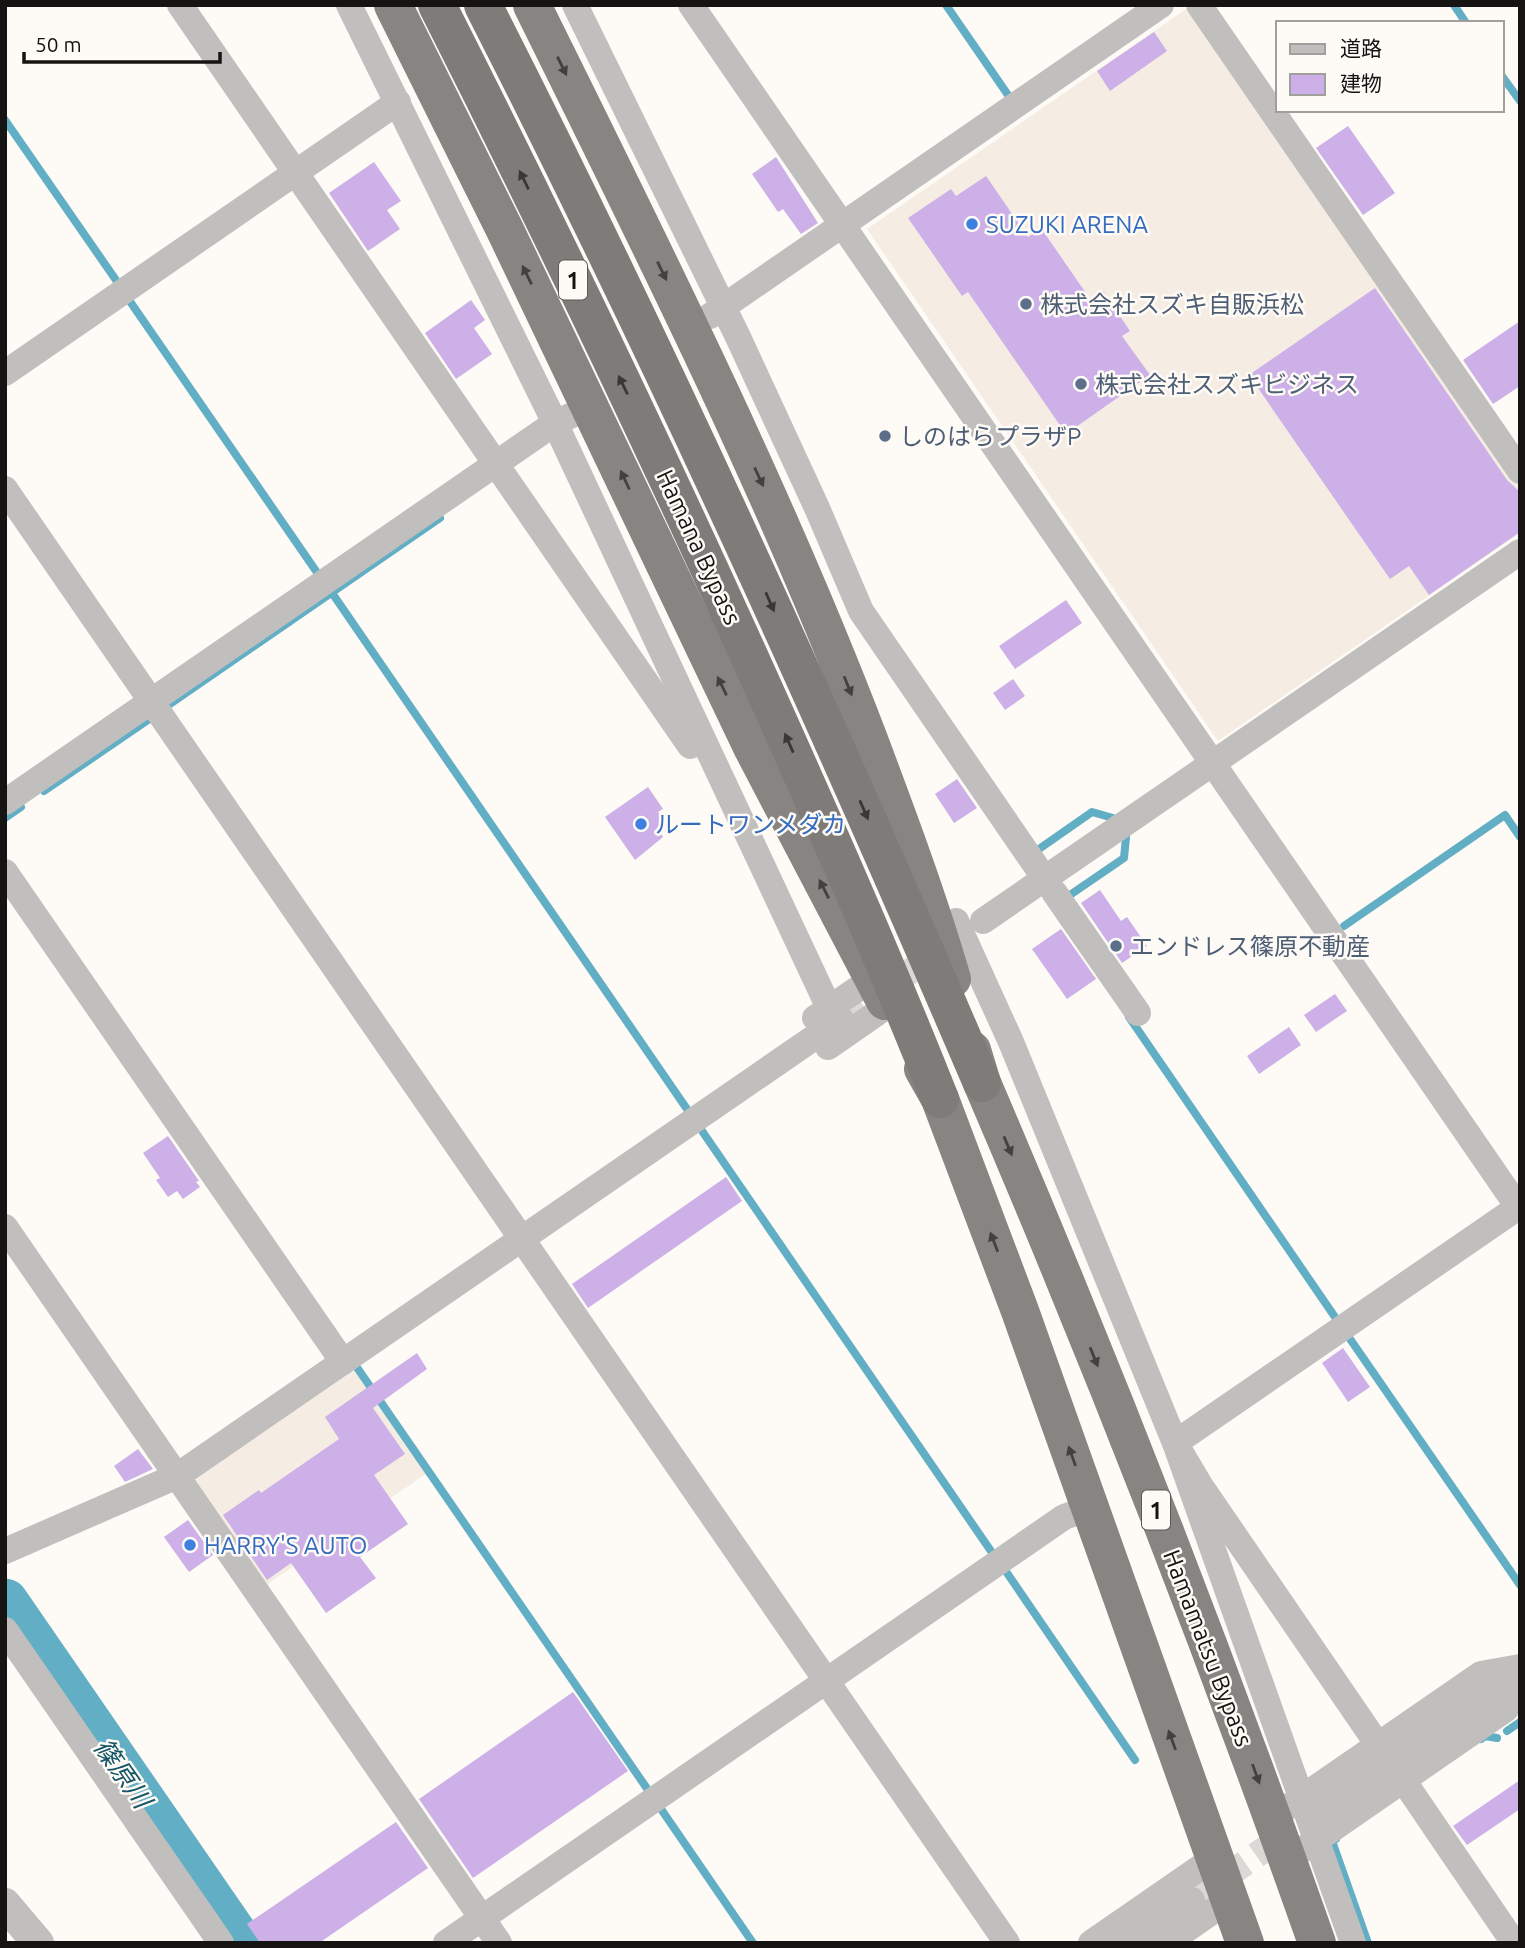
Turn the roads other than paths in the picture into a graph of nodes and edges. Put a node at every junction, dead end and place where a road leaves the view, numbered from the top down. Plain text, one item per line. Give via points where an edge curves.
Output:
1 (180, 5) edge
2 (349, 5) edge
3 (393, 5) edge
4 (437, 5) edge
5 (483, 5) edge
6 (532, 5) edge
7 (575, 5) edge
8 (691, 5) edge
9 (1161, 5) edge
10 (1199, 5) edge
11 (398, 102) junction
12 (295, 173) junction
13 (842, 225) junction
14 (723, 307) junction
15 (689, 327) junction
16 (5, 373) edge
17 (591, 407) junction
18 (555, 423) junction
19 (496, 464) junction
20 (1520, 471) edge
21 (5, 489) edge
22 (1520, 552) edge
23 (152, 701) junction
24 (704, 740) junction
25 (1212, 764) junction
26 (5, 802) edge
27 (1118, 829) junction
28 (1036, 866) junction
29 (5, 872) edge
30 (1054, 892) junction
31 (983, 921) dead end
32 (953, 942) junction
33 (880, 992) junction
34 (1138, 1013) dead end
35 (835, 1014) junction
36 (982, 1083) junction
37 (940, 1099) junction
38 (715, 1106) junction
39 (1519, 1208) edge
40 (5, 1227) edge
41 (522, 1239) junction
42 (343, 1362) junction
43 (1175, 1443) junction
44 (177, 1476) junction
45 (1090, 1508) junction
46 (5, 1551) edge
47 (5, 1630) edge
48 (1520, 1667) edge
49 (1520, 1674) edge
50 (827, 1681) junction
51 (1520, 1686) edge
52 (1378, 1745) junction
53 (1403, 1780) junction
54 (1298, 1809) junction
55 (1302, 1850) junction
56 (1214, 1858) junction
57 (1192, 1900) tunnel mouth
58 (1229, 1900) junction
59 (5, 1904) edge
60 (482, 1918) junction
61 (38, 1943) edge
62 (221, 1943) edge
63 (446, 1943) edge
64 (499, 1943) edge
65 (1007, 1943) edge
66 (1091, 1943) edge
67 (1129, 1943) edge
68 (1167, 1943) edge
69 (1245, 1943) edge
70 (1317, 1943) edge
71 (1353, 1943) edge
72 (1514, 1943) edge

1 - 12 street
2 - 11 street
17 -> 3 highway
37 -> 4 highway, Hamana Bypass / 1 via 852,885 705,557
5 -> 36 highway, Hamana Bypass / 1 via 742,540
6 -> 15 highway, Hamamatsu Bypass
7 - 14 street
8 - 13 street
9 - 13 street
10 - 20 street
11 - 12 street
11 - 18 street
12 - 16 street
12 - 19 street
13 - 14 street
13 - 25 street
14 - 15 street
14 - 28 street via 861,611
15 -> 32 highway, Hamamatsu Bypass via 780,522
17 - 18 street
33 -> 17 highway via 741,726
18 - 19 street
18 - 24 street
19 - 23 street
19 - 24 street via 690,746
21 - 23 street
22 - 25 street
23 - 26 street
23 - 41 street
24 - 35 street
25 - 27 street
25 - 39 street
27 - 28 street via 1070,842
27 - 30 street via 1088,869
27 - 31 street
28 - 32 street
29 - 42 street
30 - 32 street
30 - 34 street
32 - 36 highway, Hamamatsu Bypass
32 - 43 street via 1017,1054
33 - 35 street
33 - 37 highway
33 - 38 street via 763,1093
35 - 38 street via 745,1066
36 -> 54 highway, Hamamatsu Bypass / 1 via 1158,1515
45 -> 37 highway, 1
38 - 41 street
39 - 43 street
40 - 44 street
41 - 42 street
41 - 50 street
42 - 44 street
43 - 52 street
43 - 54 street
44 - 46 street
44 - 60 street
45 - 50 street via 1064,1517
56 -> 45 highway, 1
47 - 62 street
48 - 52 street via 1481,1674
49 - 54 street
50 - 60 street
50 - 65 street
51 - 53 street via 1506,1709
52 - 54 street
53 - 55 street
53 - 72 street
54 - 55 highway, Hamamatsu Bypass / 1
55 - 70 highway, Hamamatsu Bypass / 1
55 - 71 street
56 - 58 highway, 1
56 - 66 street
57 - 67 street
58 - 68 street
58 - 69 highway, 1
59 - 61 street
60 - 63 street
60 - 64 street

